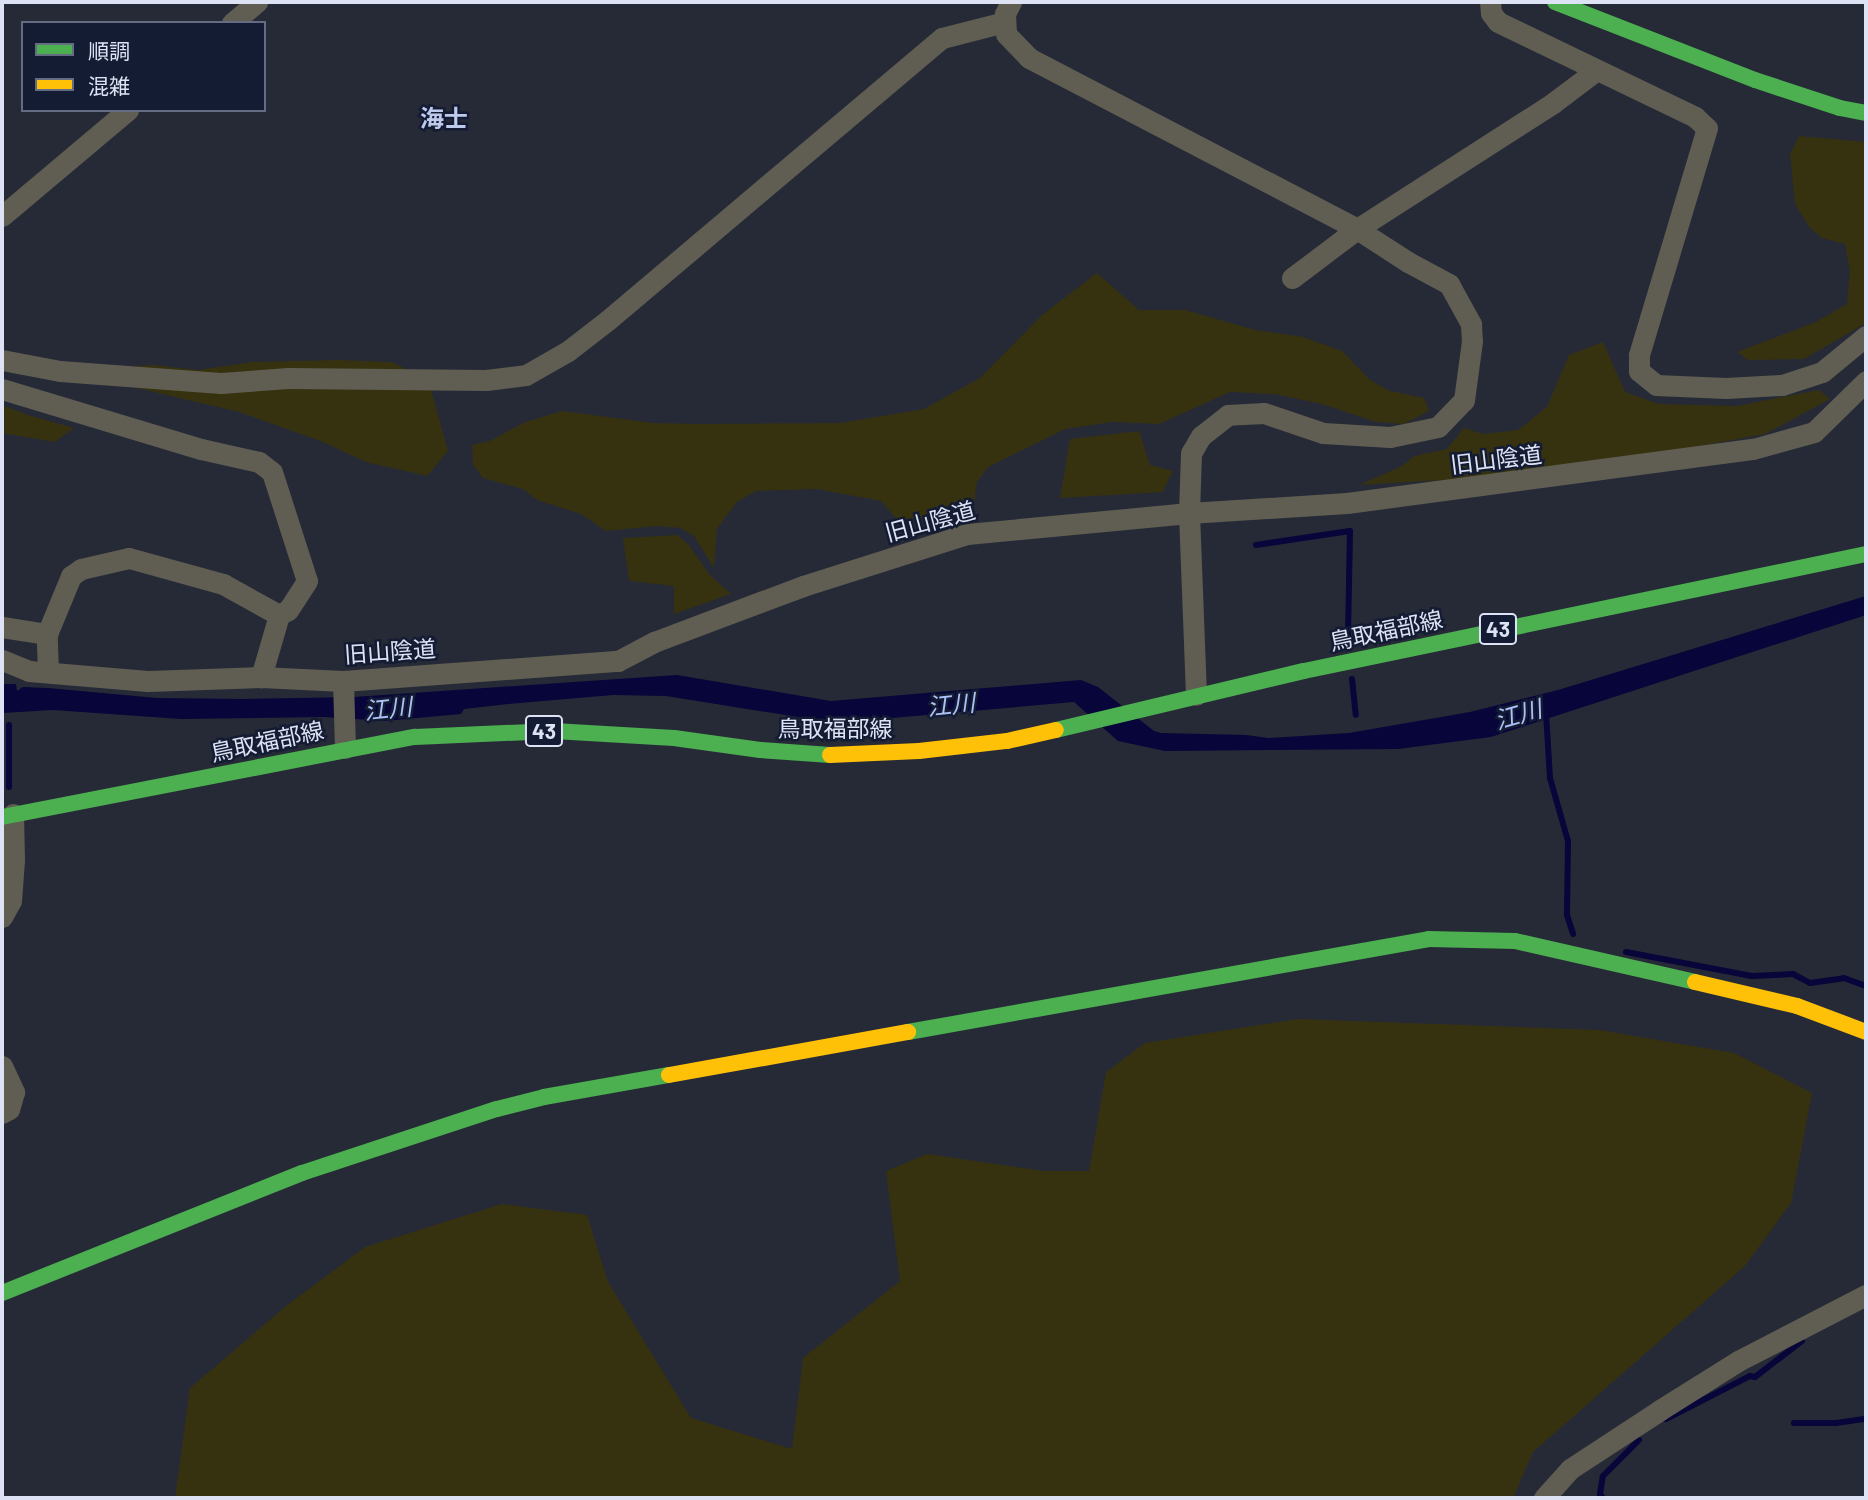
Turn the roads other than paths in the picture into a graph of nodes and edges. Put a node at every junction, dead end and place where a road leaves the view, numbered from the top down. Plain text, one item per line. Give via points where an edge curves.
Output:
1 (257, 2) edge
2 (1490, 2) edge
3 (1555, 2) edge
4 (1008, 12) edge
5 (234, 21) edge
6 (1597, 70) junction
7 (126, 112) edge
8 (1866, 113) edge
9 (2, 216) edge
10 (1357, 229) junction
11 (1292, 278) dead end
12 (1866, 337) edge
13 (2, 360) edge
14 (1866, 381) edge
15 (2, 390) edge
16 (1189, 513) junction
17 (1866, 554) edge
18 (279, 615) junction
19 (2, 627) edge
20 (47, 634) junction
21 (2, 660) edge
22 (48, 672) junction
23 (261, 677) junction
24 (343, 685) junction
25 (1196, 695) junction
26 (345, 748) junction
27 (7, 815) edge
28 (2, 917) edge
29 (1866, 1032) edge
30 (2, 1066) edge
31 (2, 1113) edge
32 (2, 1293) edge
33 (1866, 1295) edge
34 (1544, 1498) edge

1 - 5 street
2 - 6 street via 1498,22
3 - 8 street via 1755,80
4 - 10 street via 1006,34 1029,58
4 - 13 street via 943,38 608,320 568,351 526,374 486,380 288,378 221,383 60,371
6 - 10 street
6 - 12 street via 1695,117 1707,128 1639,355 1639,371 1656,385 1782,385 1822,372
7 - 9 street
10 - 11 street
10 - 16 street via 1449,284 1471,324 1464,400 1438,427 1390,437 1323,433 1264,413 1228,415 1201,436 1191,453
14 - 16 street, 旧山陰道 via 1814,432 1753,449 1346,503
15 - 18 street via 266,466 277,478 307,581 288,610
16 - 24 street, 旧山陰道 via 967,534 803,586 654,642 618,661
16 - 25 street
17 - 25 street, 鳥取福部線 / 43
18 - 20 street via 223,584 129,558 81,569 71,576
18 - 23 street
19 - 20 street
20 - 22 street
21 - 22 street, 旧山陰道 via 29,671
22 - 23 street, 旧山陰道 via 148,681
23 - 24 street, 旧山陰道
24 - 26 street
25 - 26 street, 鳥取福部線 / 43 via 1007,741 836,755 554,731 415,737
26 - 27 street, 鳥取福部線 / 43
27 - 28 street via 15,860 11,901
29 - 32 street via 1797,1006 1515,941 1429,939 544,1097 302,1173
30 - 31 street via 14,1092 9,1109
33 - 34 street via 1738,1361 1660,1410 1570,1469

